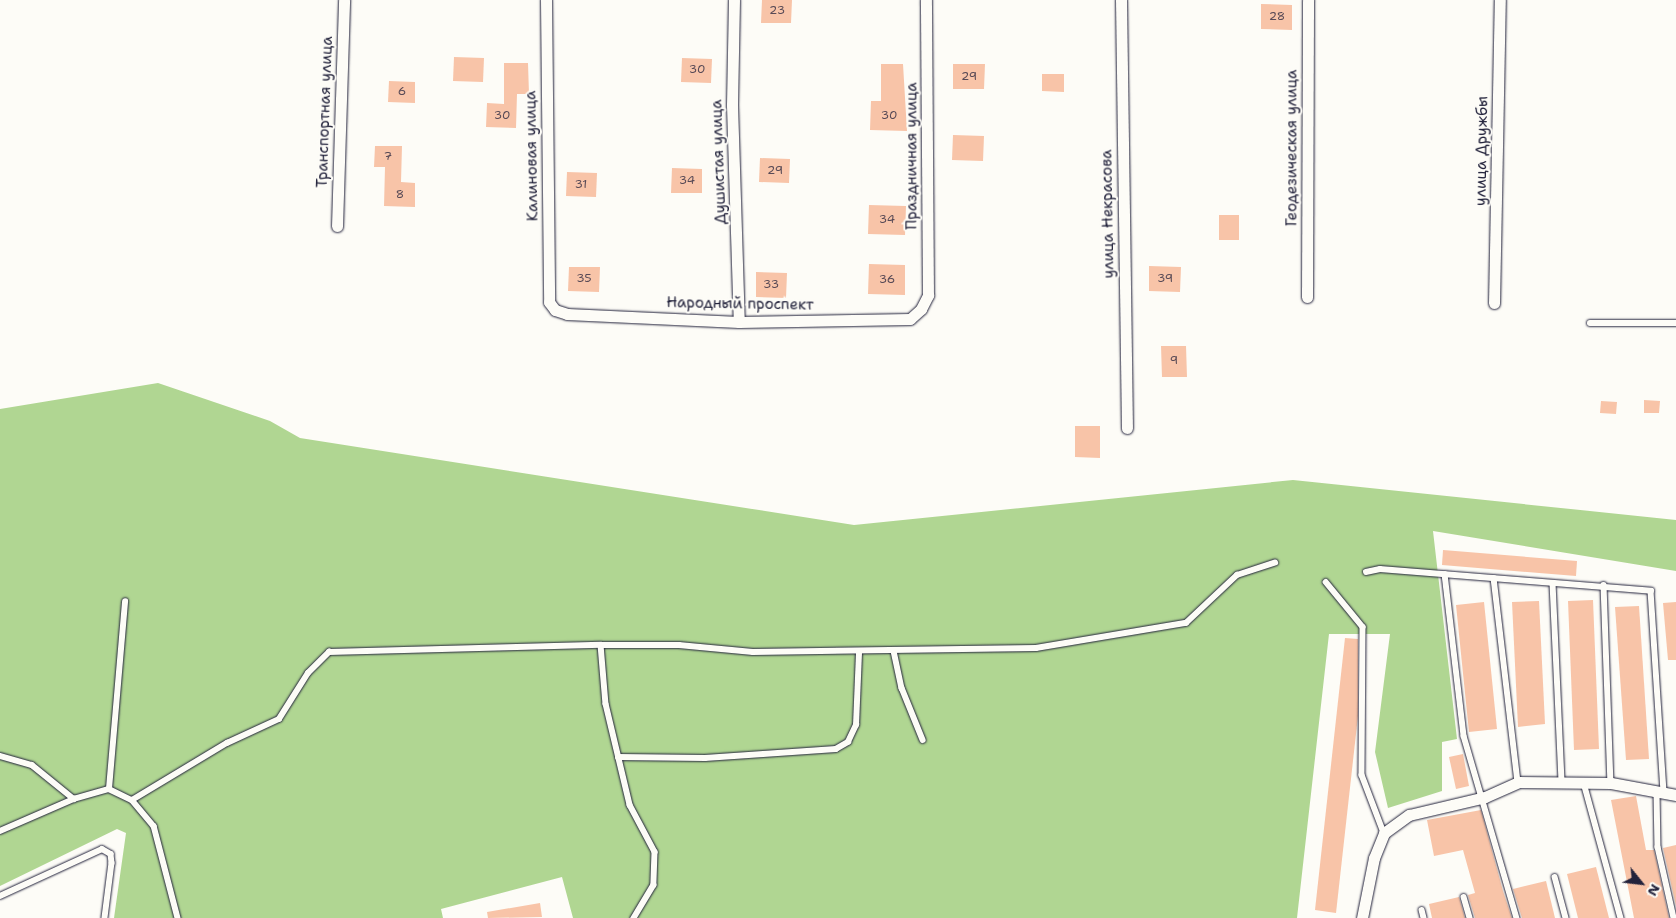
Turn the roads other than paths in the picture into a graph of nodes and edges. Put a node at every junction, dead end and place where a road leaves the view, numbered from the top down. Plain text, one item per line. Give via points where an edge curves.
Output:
1 (344, 0) edge
2 (546, 0) edge
3 (734, 0) edge
4 (926, 0) edge
5 (1121, 0) edge
6 (1308, 0) edge
7 (1500, 0) edge
8 (337, 226) dead end
9 (1307, 297) dead end
10 (1494, 303) dead end
11 (921, 309) joint
12 (555, 310) joint
13 (739, 322) junction
14 (1676, 322) edge
15 (1590, 323) dead end
16 (1127, 428) dead end
17 (1275, 563) dead end
18 (1366, 572) dead end
19 (1445, 574) junction
20 (1494, 578) junction
21 (1326, 582) dead end
22 (1553, 583) junction
23 (1604, 585) junction
24 (125, 602) dead end
25 (601, 645) junction
26 (894, 651) junction
27 (859, 652) junction
28 (923, 740) dead end
29 (0, 756) edge
30 (618, 757) junction
31 (1518, 782) junction
32 (1562, 783) junction
33 (1584, 783) junction
34 (1612, 783) junction
35 (109, 789) junction
36 (1660, 792) junction
37 (1676, 795) edge
38 (1484, 797) junction
39 (74, 799) junction
40 (132, 800) junction
41 (0, 831) edge
42 (1384, 833) junction
43 (1555, 877) dead end
44 (0, 896) edge
45 (1464, 897) dead end
46 (1422, 910) dead end
47 (105, 918) edge
48 (178, 918) edge
49 (634, 918) edge
50 (1362, 918) edge
51 (1424, 918) edge
52 (1470, 918) edge
53 (1517, 918) edge
54 (1566, 918) edge
55 (1621, 918) edge
56 (1674, 918) edge

1 - 8 street, Транспортная улица
2 - 12 street, Калиновая улица via 549,302
3 - 13 street, Душистая улица via 732,105
4 - 11 street, Праздничная улица via 928,295
5 - 16 street, улица Некрасова
6 - 9 street, Геодезическая улица
7 - 10 street, улица Дружбы
11 - 13 street, Народный проспект via 910,319
12 - 13 street, Народный проспект
14 - 15 lane
17 - 26 lane via 1237,575 1186,623 1070,644
18 - 19 lane via 1380,569
19 - 20 lane
19 - 38 lane via 1464,736
20 - 22 lane
20 - 31 lane
21 - 42 lane via 1363,627 1362,775
22 - 23 lane
22 - 32 lane
23 - 34 lane
23 - 36 lane via 1651,591
24 - 35 lane
25 - 27 lane
25 - 30 lane via 606,704
25 - 40 lane via 329,652 308,673 279,719 227,743
26 - 27 lane
26 - 28 lane via 902,688
27 - 30 lane via 856,725 848,742 836,750 705,758
29 - 39 lane via 32,765
30 - 49 lane via 630,805 656,852 654,885
31 - 32 street
31 - 38 street
32 - 33 street
33 - 34 street
33 - 55 lane
34 - 36 street
35 - 39 lane
35 - 40 lane
36 - 37 street
36 - 56 lane via 1658,847
38 - 42 street via 1409,815
38 - 53 lane
39 - 41 lane
40 - 48 lane via 154,826
42 - 50 street via 1374,858
43 - 54 lane
44 - 47 lane via 102,849 111,854 112,863
45 - 52 lane
46 - 51 lane

